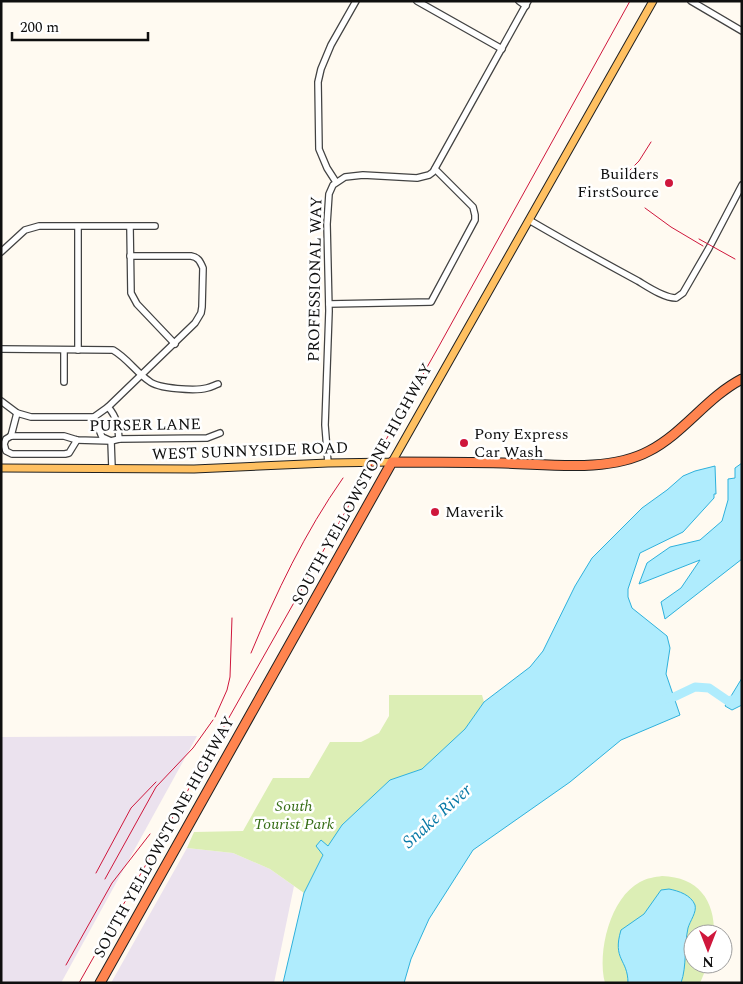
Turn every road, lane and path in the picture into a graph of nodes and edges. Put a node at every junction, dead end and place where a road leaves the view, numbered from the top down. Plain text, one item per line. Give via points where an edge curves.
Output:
1 (356, 1) edge
2 (417, 1) edge
3 (518, 1) edge
4 (653, 1) edge
5 (691, 1) edge
6 (527, 3) edge
7 (742, 31) edge
8 (502, 49) junction
9 (436, 169) junction
10 (336, 182) junction
11 (742, 186) edge
12 (529, 220) junction
13 (155, 226) dead end
14 (78, 227) junction
15 (130, 227) junction
16 (1, 252) edge
17 (130, 256) junction
18 (329, 304) junction
19 (174, 344) junction
20 (1, 349) edge
21 (64, 350) junction
22 (78, 350) junction
23 (142, 374) junction
24 (742, 379) edge
25 (64, 382) dead end
26 (218, 384) dead end
27 (1, 401) edge
28 (108, 407) junction
29 (17, 413) junction
30 (94, 417) junction
31 (220, 433) dead end
32 (11, 436) junction
33 (118, 439) junction
34 (77, 440) junction
35 (111, 441) junction
36 (392, 462) junction
37 (328, 463) junction
38 (1, 468) edge
39 (112, 468) junction
40 (100, 983) edge

1 - 10 street via 331,45 318,82 319,149
2 - 8 street
3 - 6 street
4 - 12 main road, SOUTH YELLOWSTONE HIGHWAY
5 - 7 street
6 - 8 street
8 - 9 street
9 - 10 street, PROFESSIONAL WAY via 417,178 354,175
9 - 18 street via 476,215 431,302
10 - 18 street, PROFESSIONAL WAY via 328,203
11 - 12 street via 682,292 672,298
12 - 36 main road, SOUTH YELLOWSTONE HIGHWAY
13 - 15 street
14 - 15 street
14 - 16 street via 32,227 19,234
14 - 22 street
15 - 17 street
17 - 19 street via 130,293
17 - 19 street via 190,256 201,262 201,313
18 - 37 street, PROFESSIONAL WAY
19 - 23 street
20 - 21 street
21 - 22 street
21 - 25 street
22 - 23 street via 113,350
23 - 26 street via 149,382 166,388 206,388
23 - 28 street
24 - 36 highway, WEST SUNNYSIDE ROAD via 722,392 667,441 622,462 581,465
27 - 29 street
28 - 30 street
28 - 33 street via 115,415
29 - 30 street via 31,417
29 - 32 street
30 - 35 street via 102,437
31 - 33 street, PURSER LANE via 207,438
32 - 34 street via 64,436
32 - 34 street, PURSER LANE via 4,446 12,454 66,454
33 - 35 street, PURSER LANE
34 - 35 street, PURSER LANE
35 - 39 street
36 - 37 main road, WEST SUNNYSIDE ROAD
36 - 40 highway, SOUTH YELLOWSTONE HIGHWAY
37 - 39 main road, WEST SUNNYSIDE ROAD via 194,469
38 - 39 main road, WEST SUNNYSIDE ROAD

